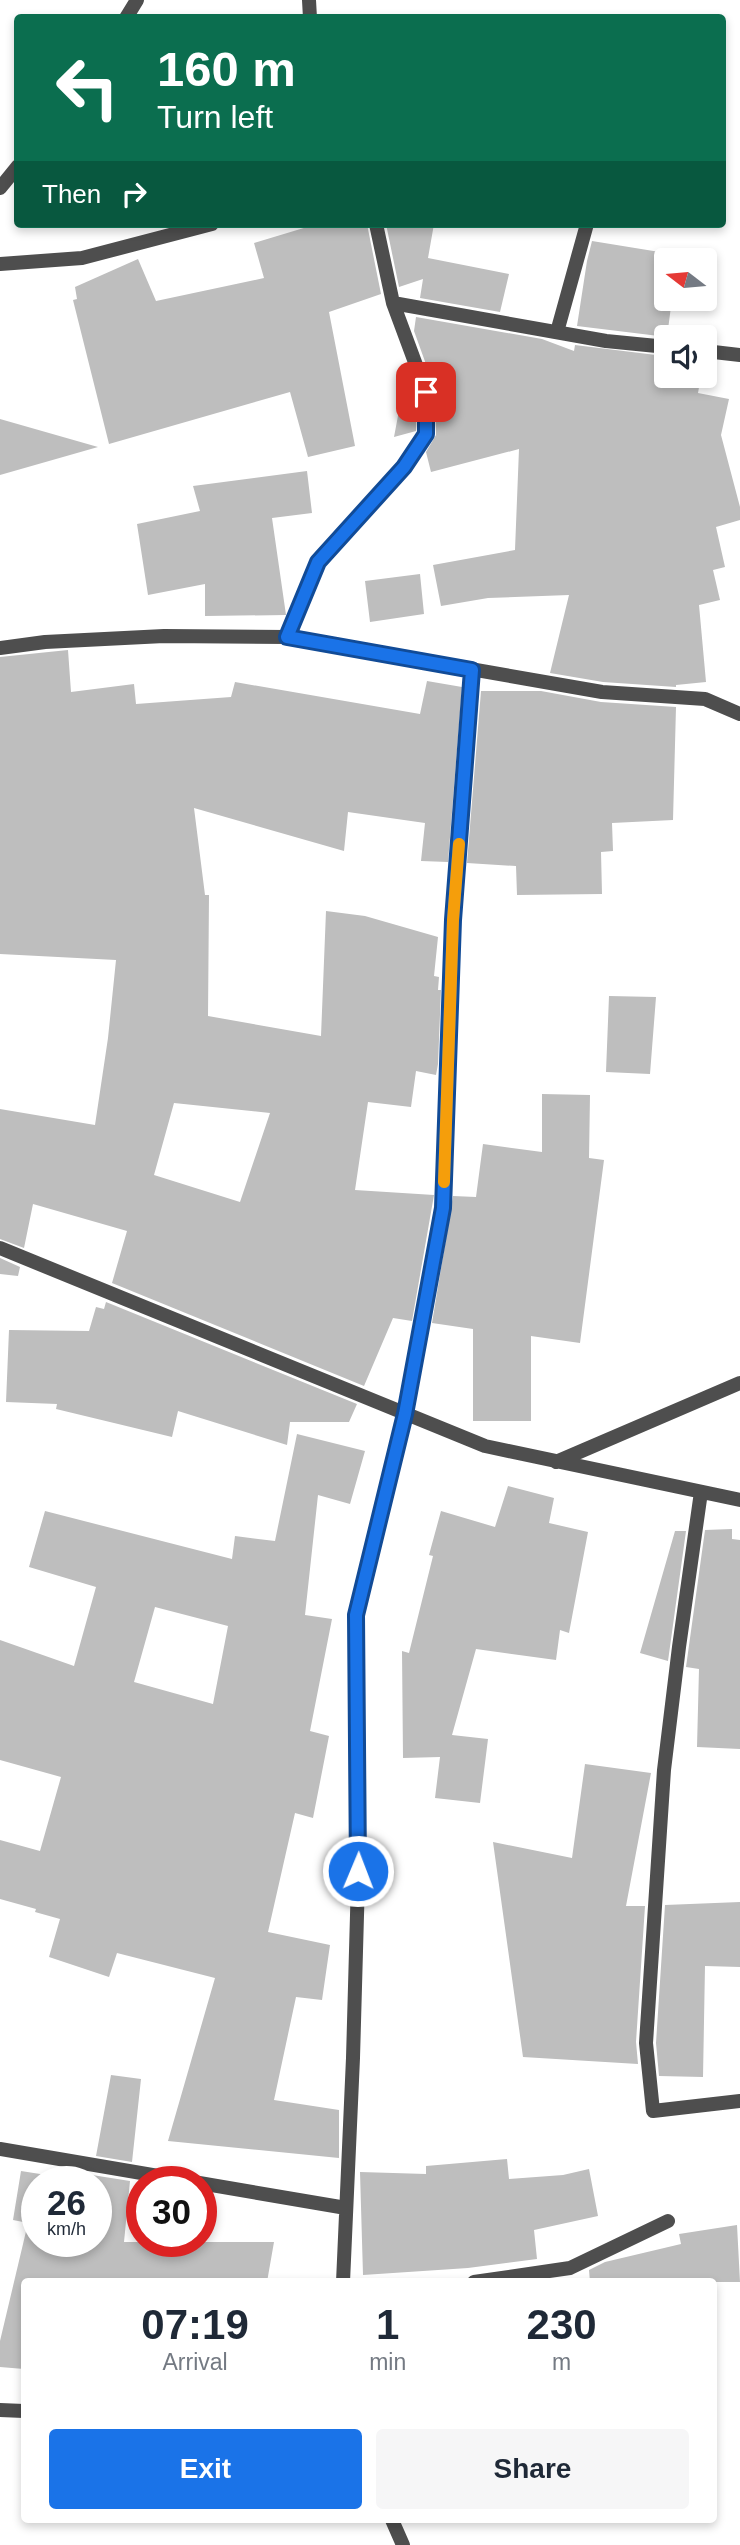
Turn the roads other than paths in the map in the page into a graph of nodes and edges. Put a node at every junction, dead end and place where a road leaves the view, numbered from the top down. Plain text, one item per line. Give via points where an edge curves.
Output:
1 (14, 171) edge
2 (0, 188) edge
3 (197, 228) edge
4 (377, 228) edge
5 (586, 228) edge
6 (0, 264) edge
7 (393, 303) junction
8 (556, 331) junction
9 (654, 346) edge
10 (717, 352) edge
11 (740, 355) edge
12 (287, 637) junction
13 (0, 648) edge
14 (472, 670) junction
15 (740, 714) edge
16 (0, 1248) edge
17 (740, 1382) edge
18 (405, 1414) junction
19 (556, 1462) junction
20 (701, 1492) junction
21 (740, 1500) edge
22 (740, 2101) edge
23 (0, 2149) edge
24 (346, 2208) junction
25 (668, 2221) dead end
26 (343, 2278) edge
27 (501, 2278) edge
28 (0, 2410) edge
29 (21, 2411) edge
30 (393, 2523) edge
31 (403, 2545) edge

1 - 2 street
3 - 6 street via 82,258
4 - 7 street
5 - 8 street
7 - 8 street
7 - 12 street via 426,392 426,434 404,467 318,562
8 - 9 street
10 - 11 street
12 - 13 street via 164,636
12 - 14 street
14 - 15 street via 602,692 705,699
14 - 18 street via 453,920 443,1208
16 - 18 street
17 - 19 street
18 - 19 street via 485,1446
18 - 24 street via 356,1615 359,1844
19 - 20 street
20 - 21 street
20 - 22 street via 664,1770 646,2043 653,2111
23 - 24 street
24 - 26 street
25 - 27 street via 570,2268
28 - 29 street
30 - 31 street

